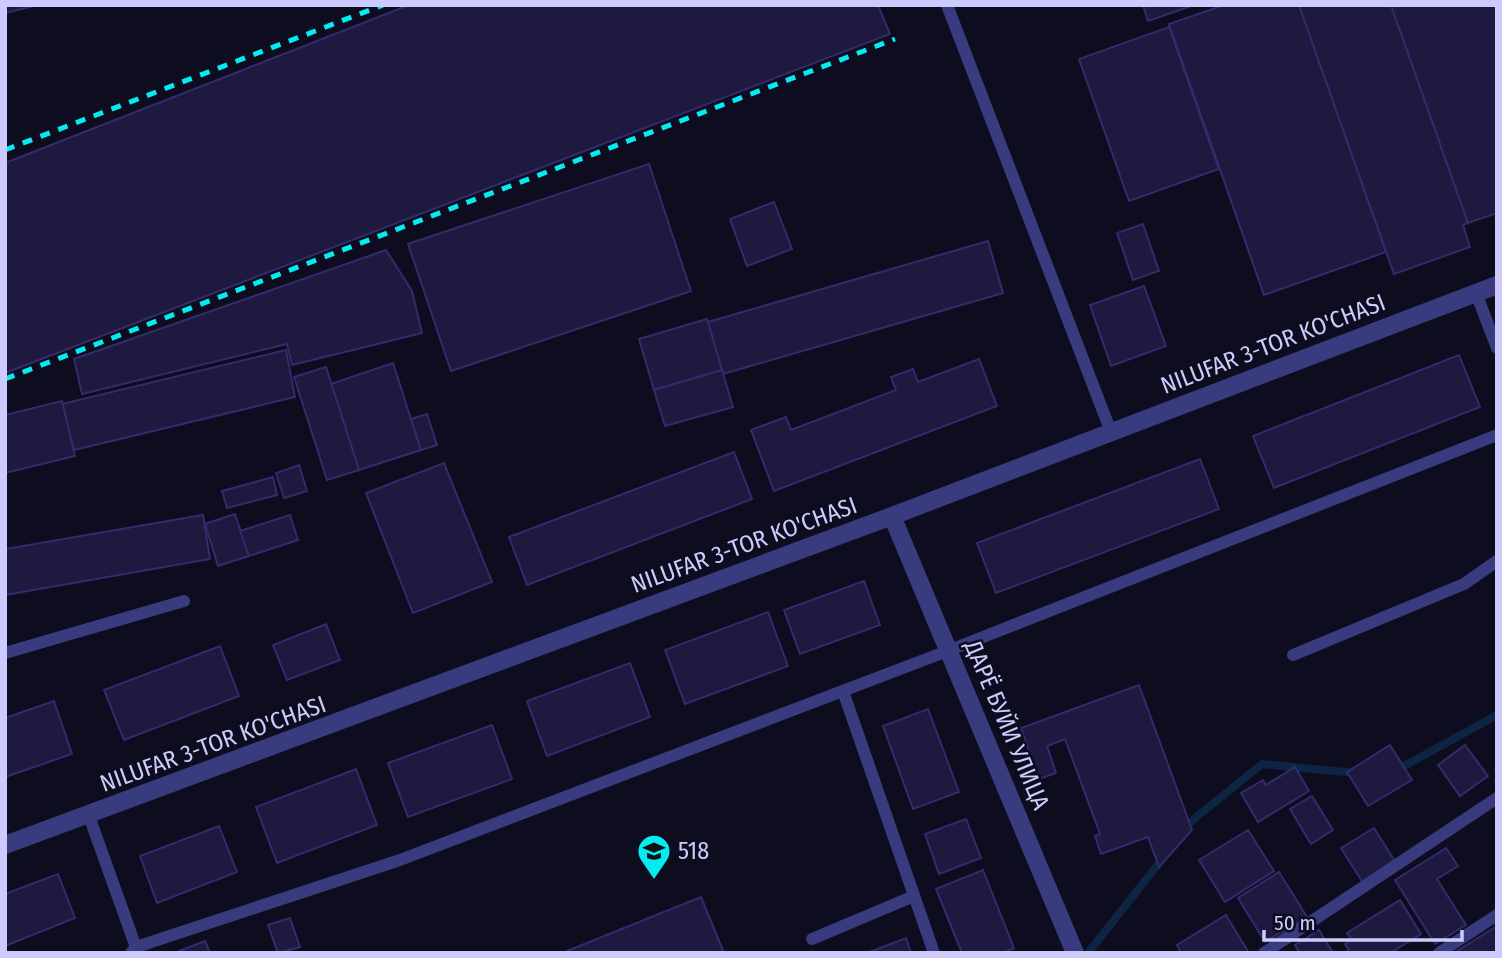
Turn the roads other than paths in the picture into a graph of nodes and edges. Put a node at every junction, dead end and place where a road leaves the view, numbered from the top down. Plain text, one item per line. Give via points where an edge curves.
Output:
1 (947, 5) edge
2 (1497, 285) edge
3 (1476, 293) junction
4 (1497, 348) edge
5 (1111, 432) junction
6 (1497, 435) edge
7 (892, 516) junction
8 (1497, 561) edge
9 (184, 601) dead end
10 (950, 650) junction
11 (5, 653) edge
12 (1293, 655) dead end
13 (843, 691) junction
14 (1497, 798) edge
15 (89, 816) junction
16 (5, 845) edge
17 (914, 896) junction
18 (1497, 915) edge
19 (812, 939) dead end
20 (135, 951) edge
21 (934, 953) edge
22 (1075, 953) edge
23 (1264, 953) edge
24 (1439, 953) edge

1 - 5 lane
2 - 3 street, NILUFAR 3-TOR KO'CHASI
3 - 4 lane
3 - 5 street, NILUFAR 3-TOR KO'CHASI
5 - 7 street, NILUFAR 3-TOR KO'CHASI
6 - 10 lane
7 - 10 street, ДАРЁ БУЙИ УЛИЦА
7 - 15 street, NILUFAR 3-TOR KO'CHASI
8 - 12 lane via 1464,583
9 - 11 lane
10 - 13 lane
10 - 22 street, ДАРЁ БУЙИ УЛИЦА
13 - 17 lane
13 - 20 lane via 400,860
14 - 23 lane
15 - 16 street, NILUFAR 3-TOR KO'CHASI
15 - 20 lane
17 - 19 lane
17 - 21 lane
18 - 24 lane

